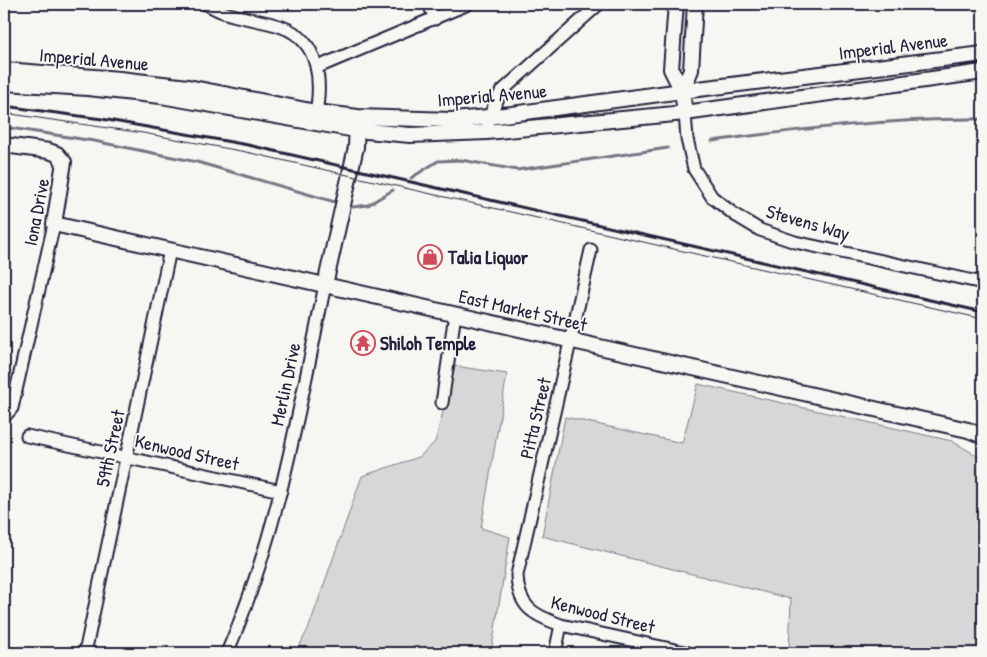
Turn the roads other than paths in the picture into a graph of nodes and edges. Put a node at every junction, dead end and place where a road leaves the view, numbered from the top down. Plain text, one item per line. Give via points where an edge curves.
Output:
1 (206, 4) edge
2 (429, 4) edge
3 (468, 4) edge
4 (599, 4) edge
5 (676, 4) edge
6 (696, 4) edge
7 (435, 19) junction
8 (983, 54) edge
9 (318, 67) junction
10 (4, 70) edge
11 (983, 72) edge
12 (4, 83) edge
13 (682, 91) junction
14 (684, 113) junction
15 (315, 117) junction
16 (489, 117) junction
17 (357, 124) junction
18 (486, 132) junction
19 (4, 145) edge
20 (54, 224) junction
21 (170, 250) junction
22 (591, 250) dead end
23 (983, 283) edge
24 (326, 285) junction
25 (455, 314) junction
26 (570, 341) junction
27 (442, 403) dead end
28 (4, 417) edge
29 (27, 436) dead end
30 (983, 436) edge
31 (126, 456) junction
32 (282, 491) junction
33 (519, 593) joint
34 (561, 625) junction
35 (85, 653) edge
36 (227, 653) edge
37 (555, 653) edge
38 (683, 653) edge

1 - 9 street via 293,32 311,50
2 - 7 street
3 - 7 street
4 - 16 street via 501,92
5 - 13 main road via 671,69
6 - 13 main road via 691,70
7 - 9 street
8 - 13 main road, Imperial Avenue
9 - 15 street
10 - 15 main road, Imperial Avenue via 188,87
11 - 14 main road, Imperial Avenue
12 - 15 main road, Imperial Avenue via 88,88
13 - 14 main road, Stevens Way
13 - 16 main road, Imperial Avenue
14 - 18 main road, Imperial Avenue
14 - 23 street, Stevens Way via 694,169 712,197 760,230 795,242
15 - 17 main road, Imperial Avenue
16 - 17 main road, Imperial Avenue
16 - 18 street
17 - 18 main road, Imperial Avenue via 410,135
17 - 24 main road, Merlin Drive via 356,147
19 - 20 main road, Iona Drive via 49,150 64,162
20 - 21 main road, East Market Street
20 - 28 street, Iona Drive via 12,408
21 - 24 main road, East Market Street
21 - 31 street, 59th Street
22 - 26 street, Pitta Street
24 - 25 main road, East Market Street
24 - 32 street, Merlin Drive
25 - 26 main road, East Market Street
25 - 27 street
26 - 30 main road, East Market Street
26 - 33 street, Pitta Street via 517,575
29 - 31 street, Kenwood Street
31 - 32 street, Kenwood Street
31 - 35 street, 59th Street
32 - 36 street, Merlin Drive via 263,558
33 - 34 street, Kenwood Street via 532,612
34 - 37 street
34 - 38 street, Kenwood Street

